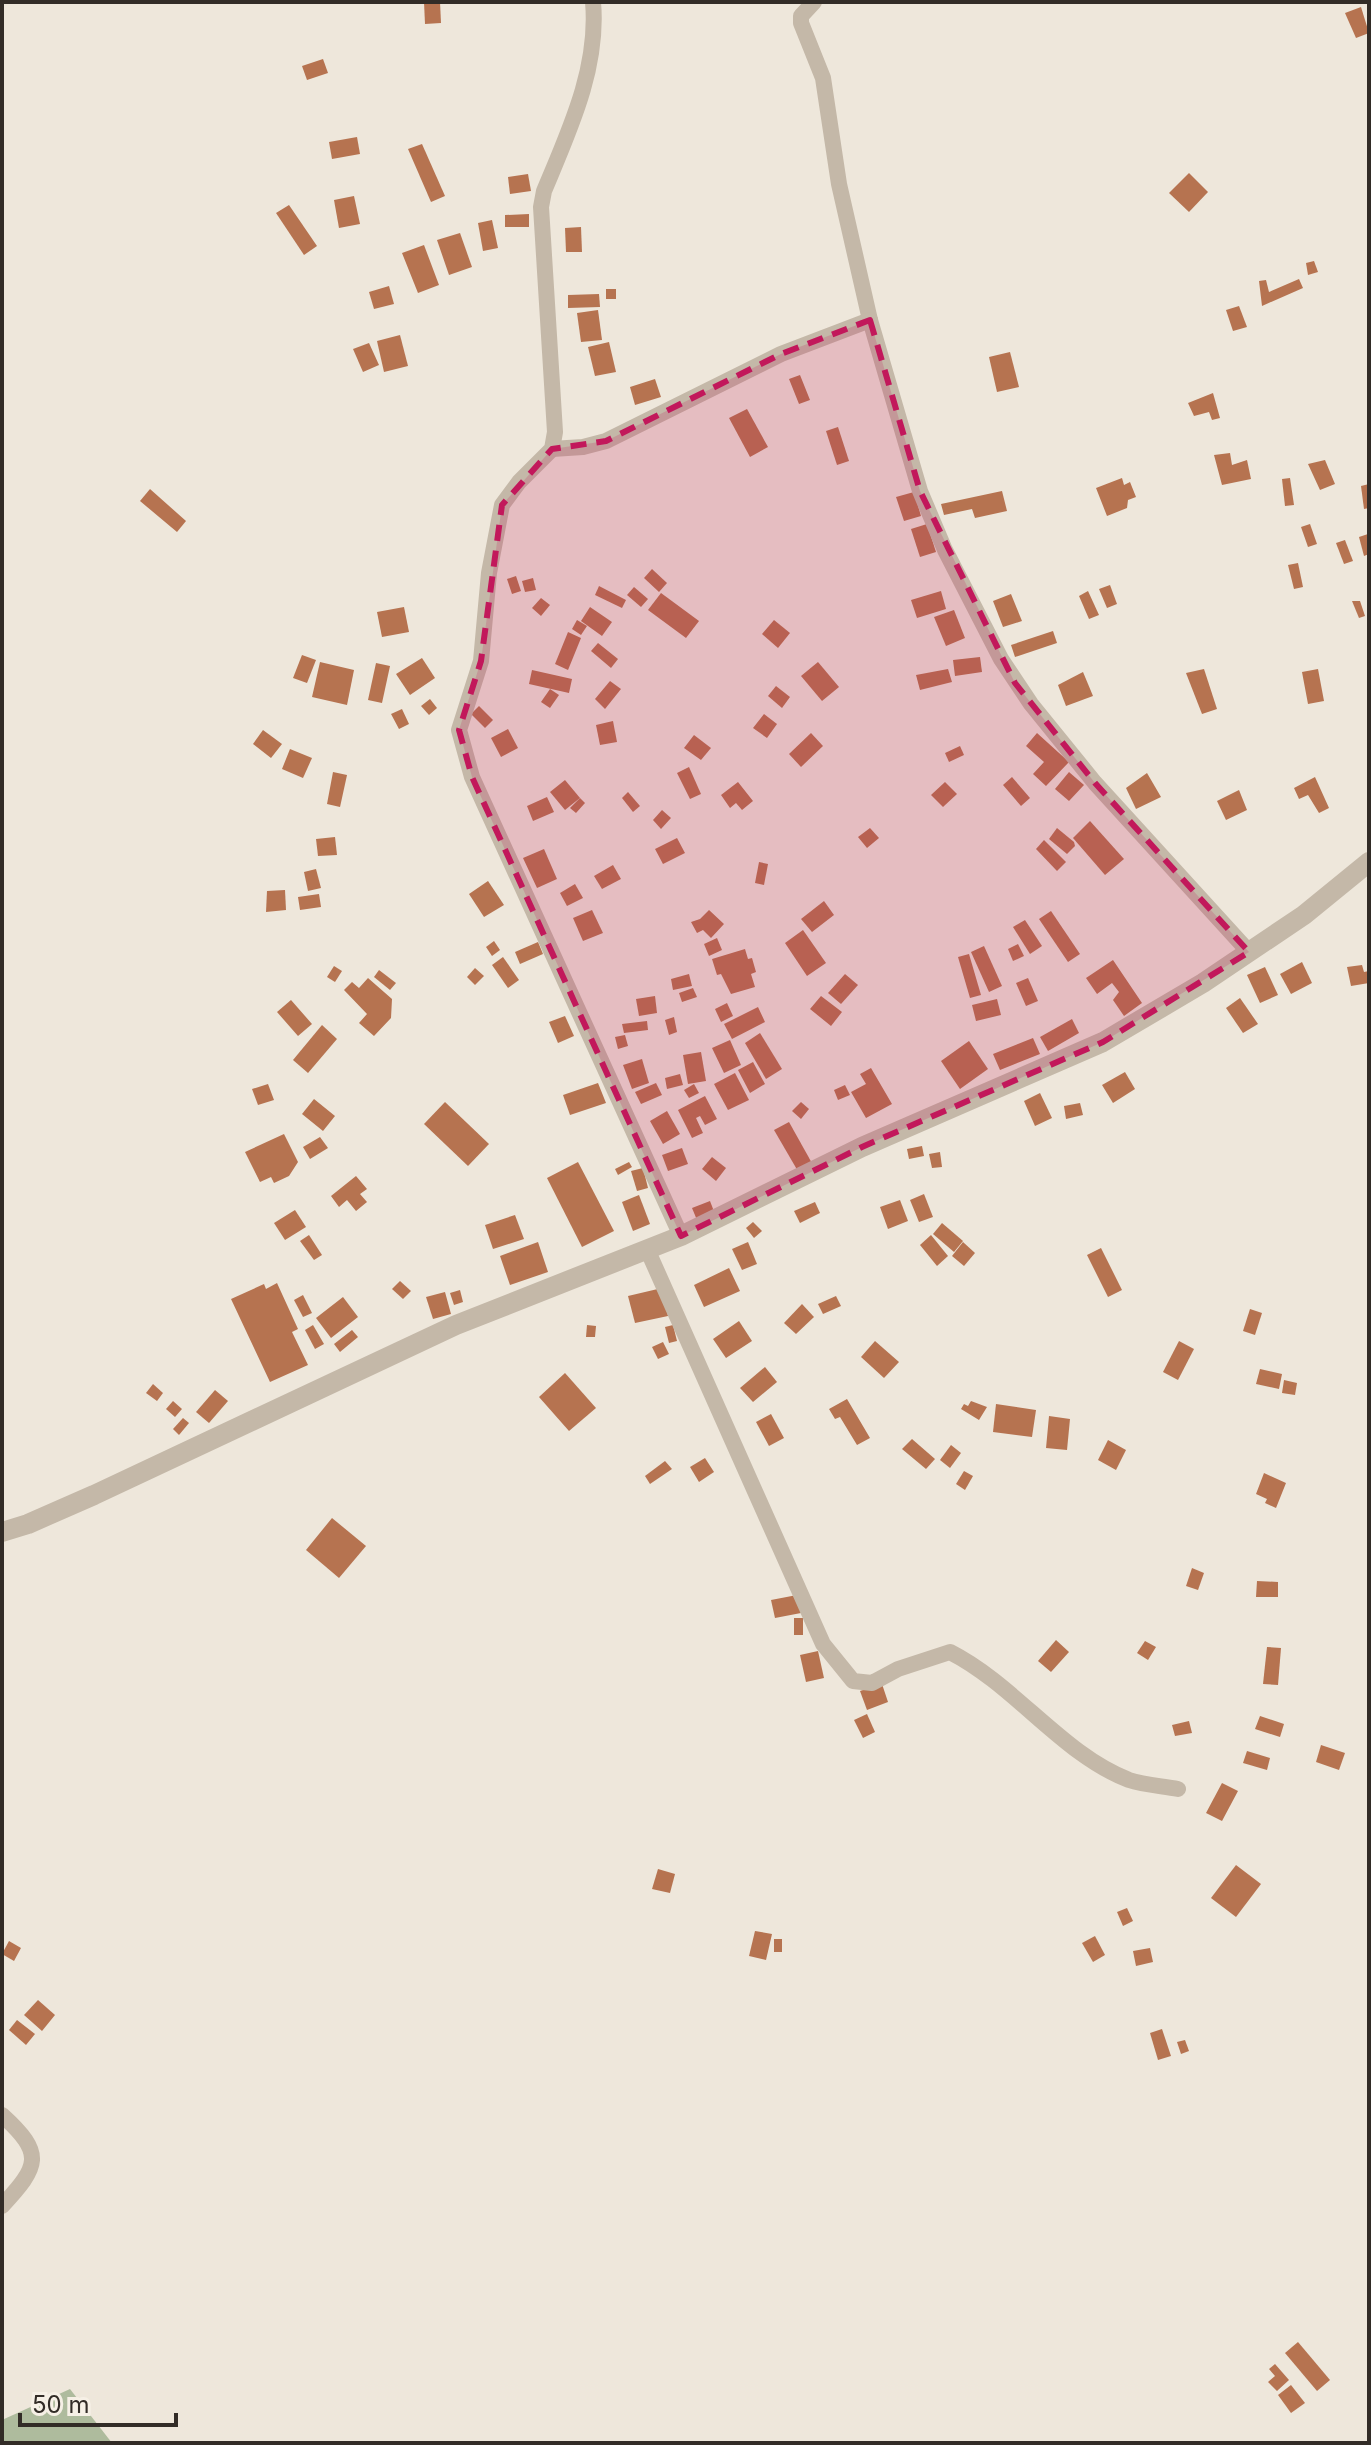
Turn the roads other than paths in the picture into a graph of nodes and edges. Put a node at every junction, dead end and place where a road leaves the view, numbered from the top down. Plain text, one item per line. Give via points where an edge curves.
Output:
1 (593, 2) edge
2 (814, 2) edge
3 (870, 320) junction
4 (552, 449) junction
5 (1369, 862) edge
6 (1249, 952) junction
7 (681, 1236) junction
8 (647, 1249) junction
9 (2, 1532) edge
10 (1178, 1789) dead end
11 (2, 2115) edge
12 (2, 2206) edge

1 - 4 street via 594,34 583,92 541,207 556,409
2 - 3 street via 801,23 821,66 839,184
3 - 4 street via 781,354 606,441
3 - 6 street via 920,491 1015,683 1095,783
4 - 7 street via 502,505 481,661 459,730 472,777
5 - 6 street
6 - 7 street via 1103,1042 862,1147
7 - 8 street
8 - 9 street via 456,1325 94,1495
8 - 10 street via 823,1644 853,1681 872,1683 950,1652 999,1682 1082,1754 1130,1780
11 - 12 street via 25,2136 33,2161 26,2180

